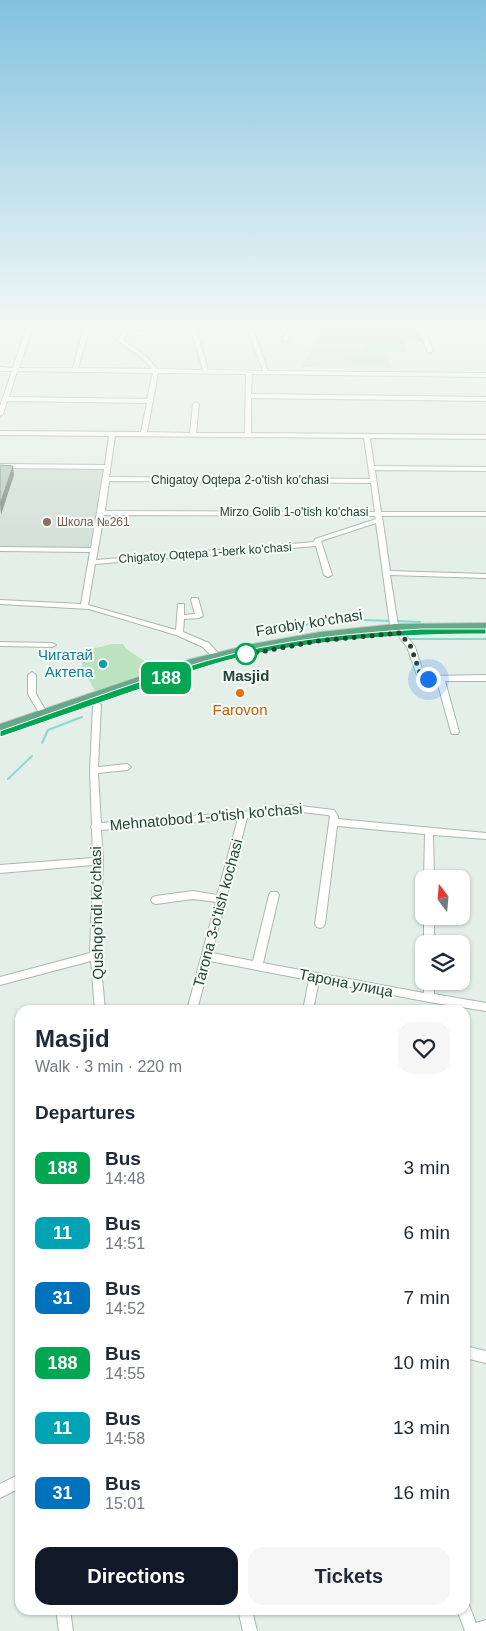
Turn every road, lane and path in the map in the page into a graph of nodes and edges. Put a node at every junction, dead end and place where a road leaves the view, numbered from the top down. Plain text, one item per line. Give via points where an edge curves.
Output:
1 (4, 399) edge
2 (82, 399) edge
3 (248, 399) edge
4 (151, 401) joint
5 (196, 404) dead end
6 (0, 414) edge
7 (0, 433) edge
8 (112, 435) junction
9 (143, 435) junction
10 (193, 435) junction
11 (248, 435) junction
12 (367, 436) junction
13 (486, 437) edge
14 (0, 466) edge
15 (107, 467) junction
16 (372, 468) junction
17 (486, 469) edge
18 (106, 479) junction
19 (374, 481) junction
20 (101, 513) junction
21 (486, 514) edge
22 (379, 516) junction
23 (318, 544) junction
24 (0, 549) edge
25 (94, 550) junction
26 (92, 562) junction
27 (387, 573) junction
28 (328, 575) dead end
29 (486, 576) edge
30 (194, 600) dead end
31 (0, 602) edge
32 (84, 605) junction
33 (181, 606) dead end
34 (181, 617) junction
35 (486, 626) edge
36 (179, 632) junction
37 (399, 632) junction
38 (486, 632) edge
39 (0, 644) edge
40 (52, 645) dead end
41 (218, 658) junction
42 (32, 675) dead end
43 (486, 678) edge
44 (440, 679) junction
45 (92, 701) junction
46 (44, 716) junction
47 (0, 728) edge
48 (455, 732) dead end
49 (0, 733) edge
50 (127, 767) dead end
51 (94, 771) junction
52 (244, 815) junction
53 (333, 822) junction
54 (95, 826) junction
55 (429, 832) junction
56 (486, 836) edge
57 (98, 861) junction
58 (0, 869) edge
59 (429, 870) edge
60 (274, 896) dead end
61 (221, 899) junction
62 (156, 900) dead end
63 (320, 924) dead end
64 (95, 956) junction
65 (206, 956) junction
66 (257, 966) junction
67 (315, 977) junction
68 (0, 981) edge
69 (429, 990) edge
70 (429, 998) junction
71 (100, 1005) edge
72 (193, 1005) edge
73 (309, 1005) edge
74 (440, 1005) edge
75 (470, 1006) edge
76 (486, 1007) edge
77 (470, 1353) edge
78 (486, 1357) edge
79 (15, 1484) edge
80 (0, 1491) edge
81 (64, 1615) edge
82 (246, 1615) edge
83 (466, 1615) edge
84 (486, 1627) edge
85 (66, 1631) edge
86 (250, 1631) edge
87 (472, 1631) edge
88 (476, 1631) edge

1 - 6 street
2 - 4 street
3 - 11 street
4 - 9 street
5 - 10 street
7 - 8 street
8 - 9 street
8 - 15 street
9 - 10 street
10 - 11 street
11 - 12 street
12 - 13 street
12 - 16 street
14 - 15 street
15 - 18 street
16 - 17 street
16 - 19 street
18 - 19 street, Chigatoy Oqtepa 2-o'tish ko'chasi
18 - 20 street
19 - 22 street
20 - 22 street, Mirzo Golib 1-o'tish ko'chasi
20 - 25 street
21 - 22 street, Mirzo Golib 1-o'tish ko'chasi
22 - 23 street, Chigatoy Oqtepa 1-berk ko'chasi via 318,539
22 - 27 street
23 - 26 street, Chigatoy Oqtepa 1-berk ko'chasi
23 - 28 street
24 - 25 street
25 - 26 street
26 - 32 street
27 - 29 street
27 - 37 street
30 - 34 street via 199,616
31 - 32 street
32 - 36 street
33 - 34 street
34 - 36 street
35 - 37 main road, Farobiy ko'chasi
36 - 41 street via 206,645
37 - 38 main road, Farobiy ko'chasi
37 - 41 main road, Farobiy ko'chasi via 318,641
37 - 44 street via 411,647 420,673 428,679
39 - 40 street
41 - 45 main road, Farobiy ko'chasi
42 - 46 street via 32,694
43 - 44 street
44 - 48 street
45 - 46 main road, Farobiy ko'chasi
45 - 51 street, Qushqo'ndi ko'chasi via 97,705
46 - 47 main road, Farobiy ko'chasi
46 - 49 main road, Farobiy ko'chasi
50 - 51 street
51 - 54 street, Qushqo'ndi ko'chasi
52 - 53 street, Mehnatobod 1-o'tish ko'chasi via 304,808 331,812
52 - 54 street, Mehnatobod 1-o'tish ko'chasi
52 - 61 street, Tarona 3-o'tish kochasi
53 - 55 street
53 - 63 street
54 - 57 street, Qushqo'ndi ko'chasi
55 - 56 street
55 - 59 street
57 - 58 street
57 - 64 street, Qushqo'ndi ko'chasi
60 - 66 street
61 - 62 street via 193,895
61 - 65 street, Tarona 3-o'tish kochasi
64 - 68 street
64 - 71 street, Qushqo'ndi ko'chasi
65 - 66 street, Тарона улица
65 - 72 street, Tarona 3-o'tish kochasi
66 - 67 street, Тарона улица
67 - 70 street, Тарона улица
67 - 73 street
69 - 70 street
70 - 74 street, Тарона улица
75 - 76 street, Тарона улица
77 - 78 street
79 - 80 street
81 - 85 street
82 - 86 street
83 - 87 street
84 - 88 street

